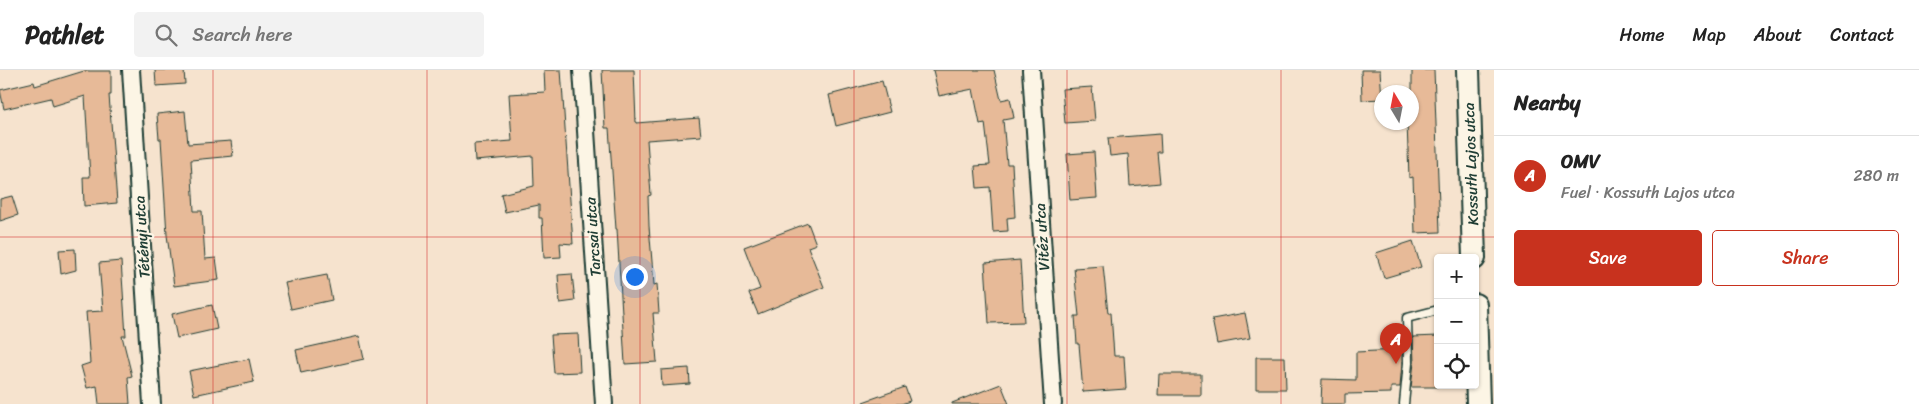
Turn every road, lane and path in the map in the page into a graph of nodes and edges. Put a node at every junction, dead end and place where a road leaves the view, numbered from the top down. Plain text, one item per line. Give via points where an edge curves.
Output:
1 (131, 70) edge
2 (582, 70) edge
3 (1031, 70) edge
4 (1468, 70) edge
5 (1474, 254) edge
6 (1434, 311) edge
7 (1476, 344) edge
8 (152, 404) edge
9 (604, 404) edge
10 (1053, 404) edge
11 (1404, 404) edge
12 (1478, 404) edge

1 - 8 street, Tétényi utca
2 - 9 street, Tarcsai utca
3 - 10 street, Vitéz utca
4 - 5 main road, Kossuth Lajos utca
6 - 11 lane via 1407,318 1408,363
7 - 12 main road

